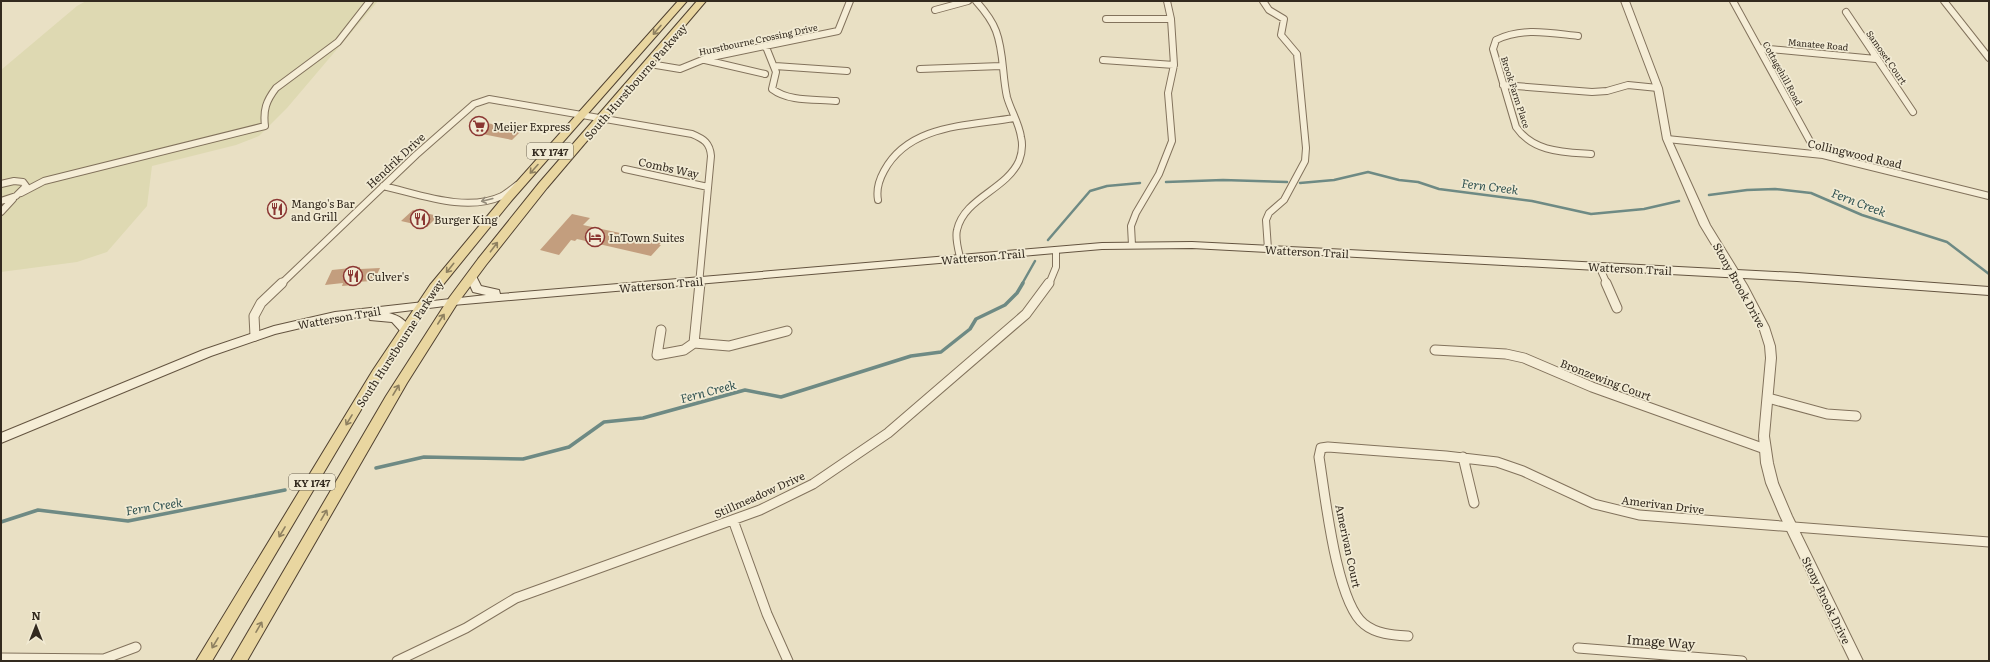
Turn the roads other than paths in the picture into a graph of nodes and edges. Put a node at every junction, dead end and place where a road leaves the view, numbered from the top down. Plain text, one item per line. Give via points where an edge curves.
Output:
1 (370, 1) edge
2 (683, 1) edge
3 (702, 1) edge
4 (850, 1) edge
5 (968, 1) edge
6 (976, 1) edge
7 (1167, 1) edge
8 (1263, 1) edge
9 (1625, 1) edge
10 (1733, 1) edge
11 (1944, 1) edge
12 (935, 10) dead end
13 (1846, 12) dead end
14 (1106, 19) dead end
15 (1171, 19) junction
16 (1578, 36) dead end
17 (766, 47) junction
18 (1759, 48) junction
19 (1989, 58) edge
20 (702, 59) junction
21 (1876, 59) junction
22 (1103, 60) dead end
23 (650, 64) junction
24 (1174, 65) junction
25 (775, 66) junction
26 (1001, 66) junction
27 (920, 70) dead end
28 (847, 71) dead end
29 (765, 74) dead end
30 (1503, 84) junction
31 (1658, 88) junction
32 (836, 100) dead end
33 (1913, 112) dead end
34 (581, 116) junction
35 (1014, 118) junction
36 (602, 119) junction
37 (1667, 139) junction
38 (1591, 154) dead end
39 (1817, 154) junction
40 (625, 169) dead end
41 (44, 181) junction
42 (23, 182) junction
43 (521, 183) junction
44 (1, 184) edge
45 (383, 186) junction
46 (708, 187) junction
47 (19, 194) junction
48 (1989, 196) edge
49 (878, 200) dead end
50 (2, 206) edge
51 (1132, 245) junction
52 (1268, 249) junction
53 (1056, 250) junction
54 (960, 257) junction
55 (1599, 266) junction
56 (1735, 273) junction
57 (471, 277) junction
58 (701, 281) junction
59 (1989, 291) edge
60 (520, 295) junction
61 (453, 301) junction
62 (422, 304) junction
63 (1617, 308) dead end
64 (346, 314) junction
65 (406, 330) junction
66 (661, 330) dead end
67 (788, 331) dead end
68 (255, 336) junction
69 (694, 343) junction
70 (1435, 350) dead end
71 (1768, 398) junction
72 (1856, 416) dead end
73 (1, 438) edge
74 (1320, 448) joint
75 (1766, 449) junction
76 (1463, 457) junction
77 (1474, 503) dead end
78 (733, 520) junction
79 (1792, 528) junction
80 (1989, 542) edge
81 (1408, 636) dead end
82 (136, 647) dead end
83 (1578, 648) dead end
84 (1, 658) edge
85 (204, 661) edge
86 (239, 661) edge
87 (397, 661) edge
88 (788, 661) edge
89 (1742, 661) edge
90 (1857, 661) edge

1 - 41 street via 339,41 278,86 269,96 264,109 264,126
2 -> 34 main road, South Hurstbourne Parkway / KY 1747
3 - 23 main road, South Hurstbourne Parkway / KY 1747
4 - 17 street, Hurstbourne Crossing Drive via 838,31
5 - 12 street
6 - 26 street via 988,14 998,37
7 - 15 street
8 - 52 street via 1269,10 1284,20 1281,35 1297,54 1306,138 1305,161 1284,200 1269,213 1266,220
9 - 31 street, Stony Brook Drive
10 - 18 street, Cottagehill Road
11 - 19 street
13 - 21 street, Samoset Court
14 - 15 street
15 - 24 street
16 - 30 street, Brook Farm Place via 1531,32 1503,35 1496,40 1492,49
17 - 20 street, Hurstbourne Crossing Drive
17 - 25 street
18 - 21 street, Manatee Road
18 - 39 street, Cottagehill Road
20 - 23 street, Hurstbourne Crossing Drive via 680,68
20 - 29 street
21 - 33 street, Samoset Court
22 - 24 street
23 - 36 main road, South Hurstbourne Parkway / KY 1747
24 - 51 street via 1168,93 1172,141 1159,174 1136,213 1131,226
25 - 28 street
25 - 32 street via 777,76 772,89 775,93
26 - 27 street
26 - 35 street
30 - 31 street via 1592,92 1628,85
30 - 38 street, Brook Farm Place via 1516,127 1527,141 1543,147
31 - 37 street, Stony Brook Drive
34 - 36 street, Hendrik Drive
34 -> 43 main road, South Hurstbourne Parkway / KY 1747
34 - 45 street, Hendrik Drive via 494,100 479,102
35 - 49 street via 946,129 914,140 901,148 889,163 876,190
35 - 54 street via 1021,133 1022,145 1018,162 1004,182 971,208 961,220 957,229
36 - 46 street, Hendrik Drive via 700,136 706,140 710,150
57 -> 36 main road, South Hurstbourne Parkway / KY 1747 via 519,214
37 - 39 street, Collingwood Road
37 - 56 street, Stony Brook Drive via 1705,225
39 - 48 street, Collingwood Road
40 - 46 street, Combs Way
41 - 42 street
41 - 47 street
42 - 44 street
42 - 47 street via 26,186
43 -> 45 street via 502,195 470,203 454,202
43 -> 62 main road, South Hurstbourne Parkway / KY 1747
45 - 68 street, Hendrik Drive via 261,303 254,316
46 - 58 street, Hendrik Drive
47 - 50 street
51 - 52 main road, Watterson Trail
51 - 53 main road, Watterson Trail
52 - 55 main road, Watterson Trail
53 - 54 main road, Watterson Trail
53 - 78 street, Stillmeadow Drive via 1057,262 1046,288 1036,303 924,403 843,465 813,484
54 - 58 main road, Watterson Trail
55 - 56 main road, Watterson Trail
55 - 63 street
56 - 59 main road, Watterson Trail
56 - 71 street, Stony Brook Drive via 1764,328 1770,346
57 - 60 main road via 477,289 483,292
57 - 61 main road, South Hurstbourne Parkway / KY 1747
58 - 60 main road, Watterson Trail
58 - 69 street, Hendrik Drive
60 - 61 main road, Watterson Trail
61 - 62 main road, Watterson Trail
86 -> 61 main road, South Hurstbourne Parkway / KY 1747 via 417,355
62 - 64 main road, Watterson Trail
62 - 65 main road, South Hurstbourne Parkway / KY 1747
64 - 65 main road via 356,319 394,317
64 - 68 main road, Watterson Trail
65 -> 85 main road, South Hurstbourne Parkway / KY 1747 via 377,373
66 - 69 street via 657,355 684,350
67 - 69 street via 729,346
68 - 73 main road, Watterson Trail via 184,361
70 - 75 street, Bronzewing Court via 1506,354 1524,358 1592,387
71 - 72 street via 1827,414
71 - 75 street, Stony Brook Drive via 1764,436
74 - 76 street, Amerivan Drive
74 - 81 street, Amerivan Court via 1319,457 1335,546 1351,605 1360,620 1370,628
75 - 79 street, Stony Brook Drive via 1772,482
76 - 77 street
76 - 79 street, Amerivan Drive via 1491,460 1516,468 1588,501 1620,512 1663,519
78 - 87 street, Stillmeadow Drive via 530,592 466,628
78 - 88 street via 767,614
79 - 80 street, Amerivan Drive
79 - 90 street, Stony Brook Drive
82 - 84 street via 104,659
83 - 89 street, Image Way

